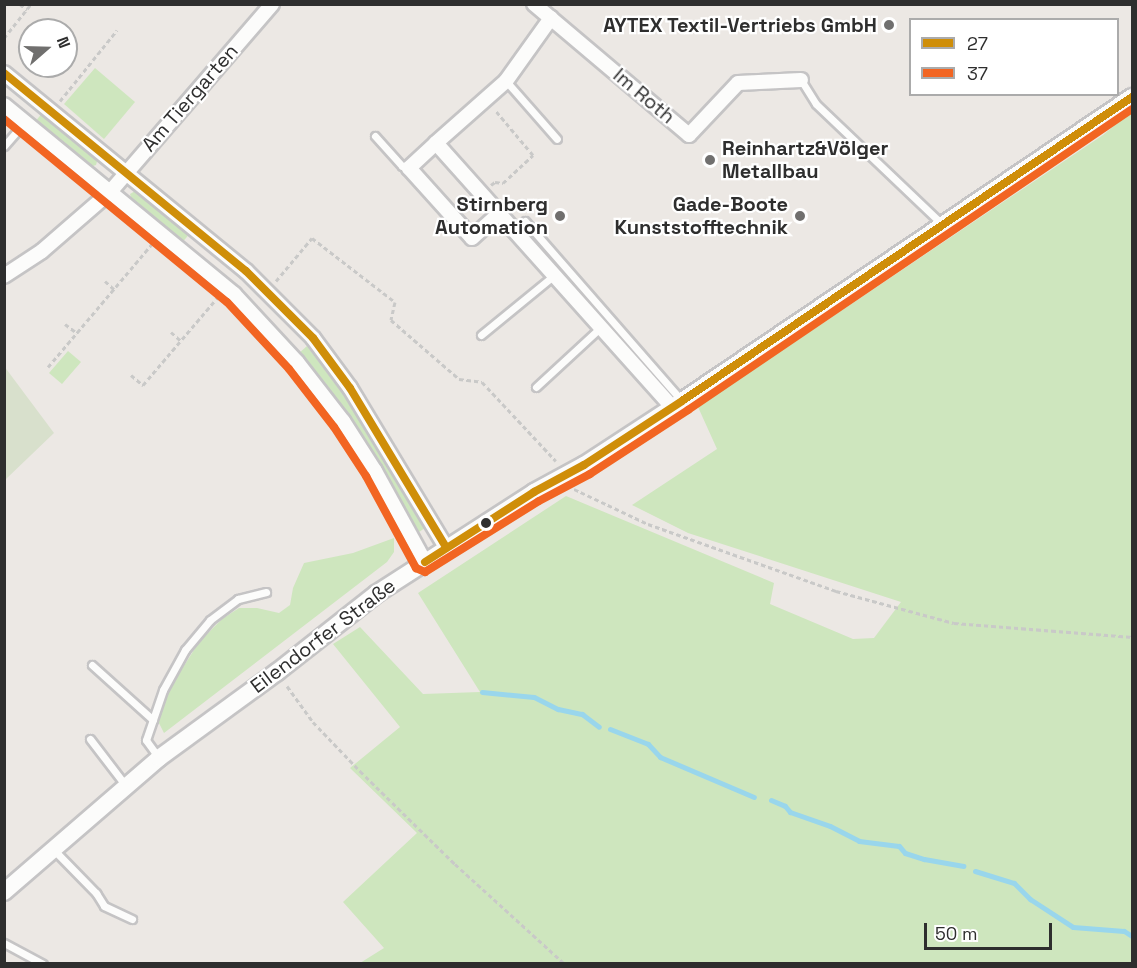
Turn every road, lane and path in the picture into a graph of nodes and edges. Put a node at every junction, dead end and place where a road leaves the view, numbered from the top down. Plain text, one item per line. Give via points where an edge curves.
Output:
1 (20, 4) edge
2 (31, 4) edge
3 (272, 4) edge
4 (534, 4) edge
5 (27, 10) junction
6 (551, 18) junction
7 (117, 30) dead end
8 (4, 38) edge
9 (4, 73) edge
10 (801, 80) joint
11 (506, 81) junction
12 (1132, 97) edge
13 (486, 100) junction
14 (4, 105) edge
15 (51, 111) junction
16 (25, 122) junction
17 (375, 136) dead end
18 (556, 139) dead end
19 (436, 144) junction
20 (4, 146) edge
21 (409, 168) junction
22 (126, 171) junction
23 (110, 192) junction
24 (481, 194) junction
25 (499, 214) junction
26 (525, 221) dead end
27 (943, 225) junction
28 (144, 254) dead end
29 (4, 276) edge
30 (553, 276) junction
31 (105, 281) dead end
32 (114, 289) junction
33 (267, 291) junction
34 (206, 311) dead end
35 (65, 324) dead end
36 (600, 328) junction
37 (171, 332) dead end
38 (76, 333) junction
39 (481, 335) dead end
40 (181, 341) junction
41 (48, 367) dead end
42 (130, 375) dead end
43 (536, 387) dead end
44 (677, 404) junction
45 (562, 478) junction
46 (446, 547) junction
47 (425, 562) junction
48 (266, 592) dead end
49 (1132, 637) edge
50 (92, 665) dead end
51 (277, 672) junction
52 (153, 720) junction
53 (90, 738) dead end
54 (159, 758) junction
55 (126, 786) junction
56 (53, 849) junction
57 (4, 891) edge
58 (132, 919) dead end
59 (4, 943) edge
60 (43, 963) edge
61 (564, 963) edge

1 - 5 path
2 - 5 path
3 - 22 street, Am Tiergarten
4 - 6 street, Im Roth
5 - 8 path
6 - 10 street, Im Roth via 689,135 738,83
6 - 11 street
7 - 15 path
9 - 15 street
10 - 27 lane via 816,104
11 - 13 street
11 - 18 lane
12 - 27 street, Eilendorfer Straße
13 - 19 street
13 - 24 path via 533,155 503,183 495,182
14 - 16 street
15 - 22 street
16 - 20 lane
16 - 23 street
17 - 21 lane via 402,166
19 - 21 street
19 - 24 street
21 - 25 street via 472,238
22 - 23 street, Am Tiergarten
22 - 33 street
23 - 29 street, Am Tiergarten via 42,251
23 - 47 street via 234,294 297,362 343,421
24 - 25 street
25 - 30 street
26 - 44 lane
27 - 44 street, Eilendorfer Straße
28 - 32 path
30 - 36 street
30 - 39 lane
31 - 32 path
32 - 38 path
33 - 45 path via 312,238 395,302 391,320 459,379 482,382
33 - 46 street via 313,338 350,388
34 - 40 path
35 - 38 path
36 - 43 lane
36 - 44 street
37 - 40 path
38 - 41 path
40 - 42 path via 143,385
44 - 45 street, Eilendorfer Straße
45 - 46 street, Eilendorfer Straße
45 - 49 path via 648,525 836,591 954,623
46 - 47 street, Eilendorfer Straße
47 - 51 street, Eilendorfer Straße via 376,594
48 - 52 lane via 238,599 210,620 185,650 163,690
50 - 52 lane
51 - 54 street, Eilendorfer Straße
51 - 61 path via 313,722 360,771
52 - 54 lane via 146,740
53 - 55 lane
54 - 55 street, Eilendorfer Straße
55 - 56 street, Eilendorfer Straße
56 - 57 street, Eilendorfer Straße
56 - 58 lane via 104,906
59 - 60 lane

